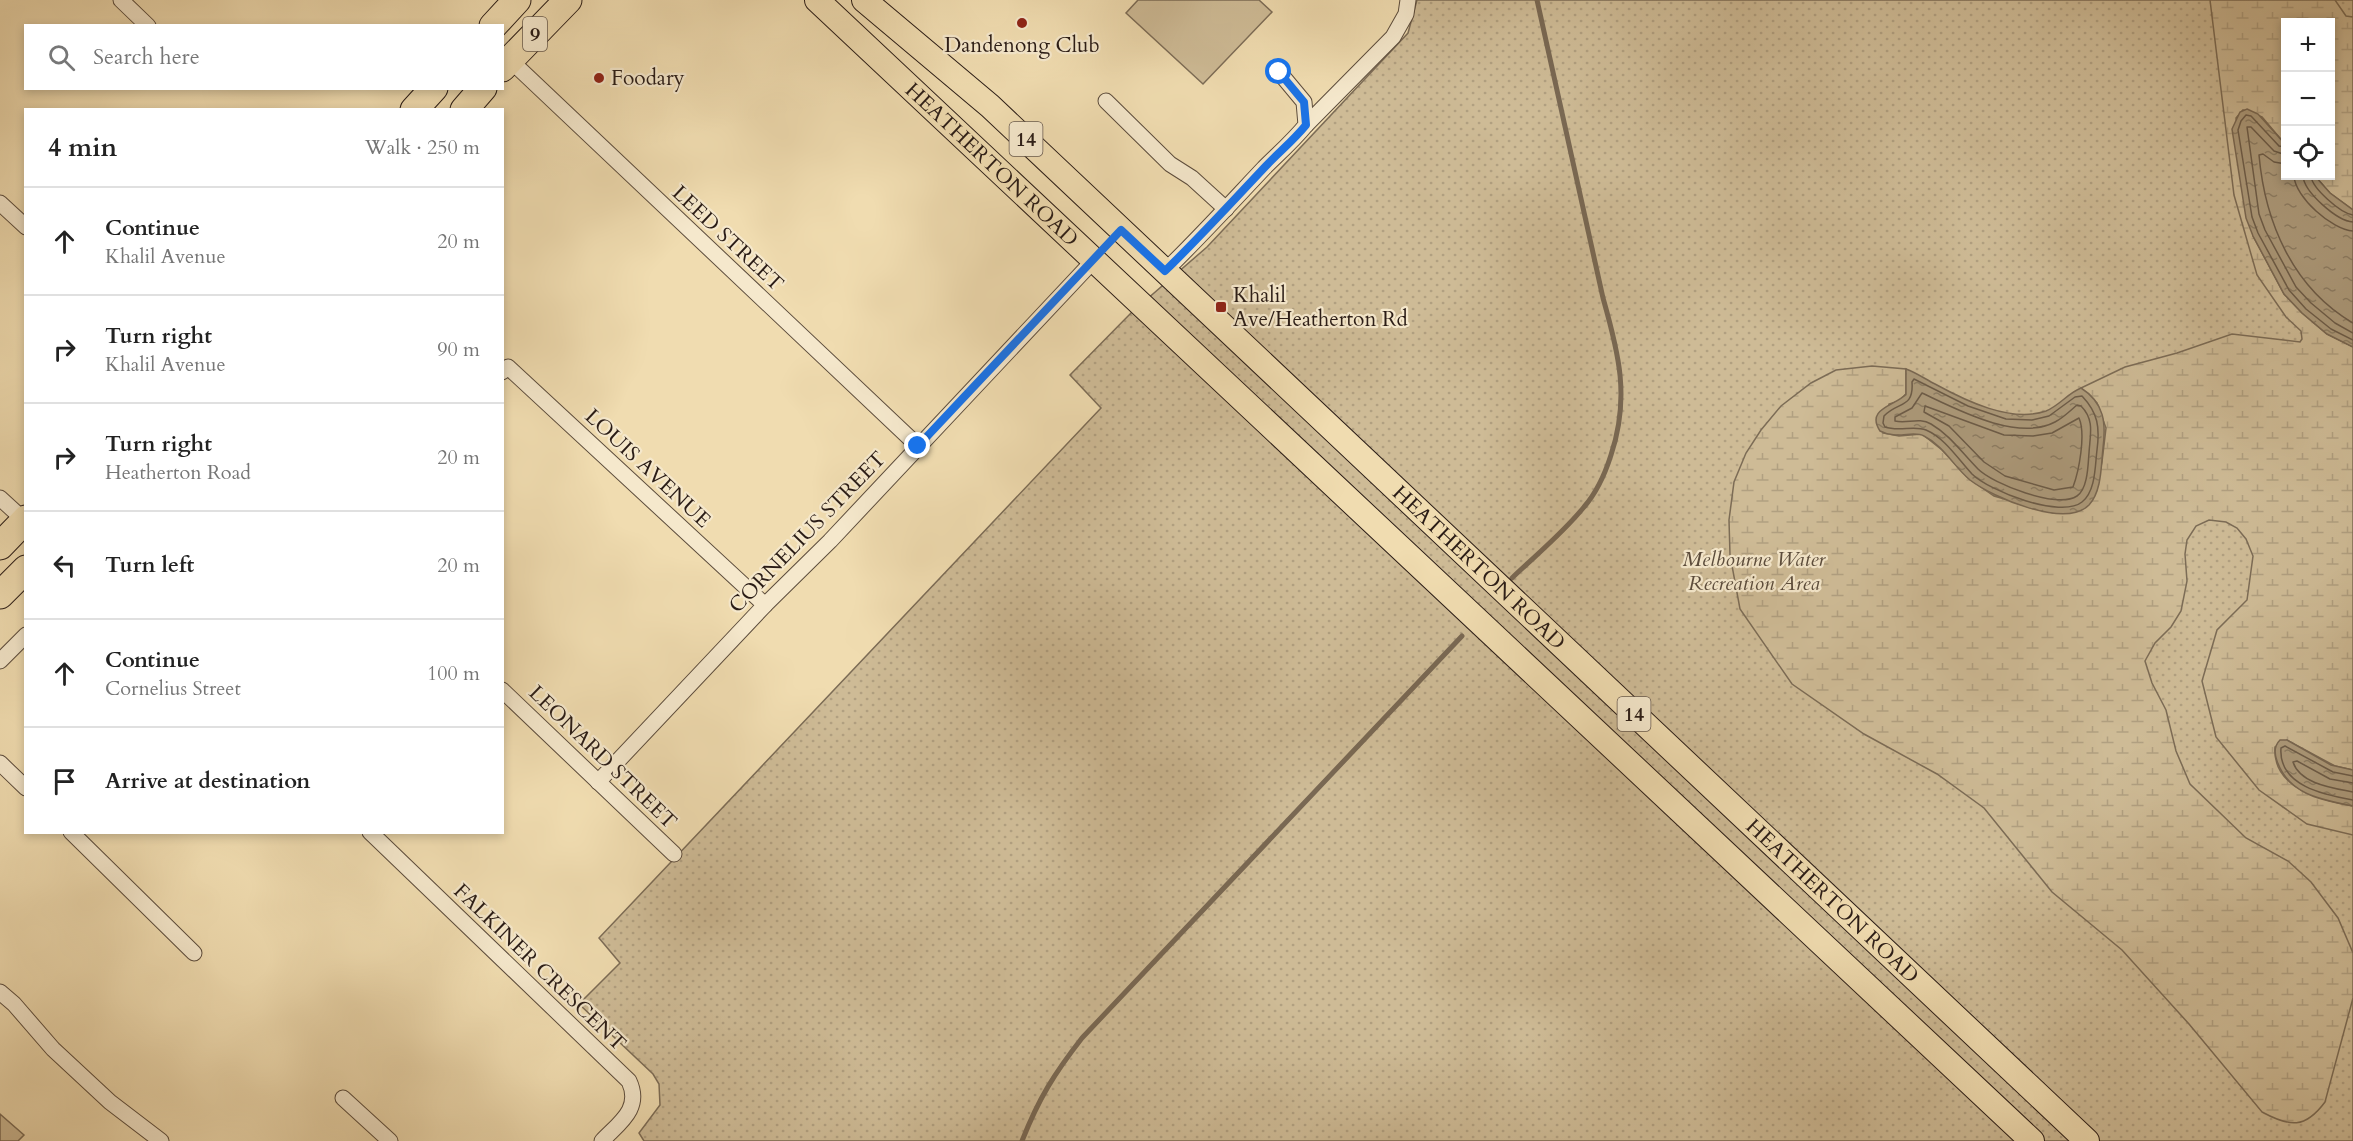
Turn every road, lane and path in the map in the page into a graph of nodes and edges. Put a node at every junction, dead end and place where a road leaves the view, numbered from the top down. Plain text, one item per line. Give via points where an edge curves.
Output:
1 (121, 0) edge
2 (517, 0) edge
3 (568, 0) edge
4 (817, 0) edge
5 (864, 0) edge
6 (1408, 0) edge
7 (146, 24) edge
8 (495, 24) edge
9 (506, 64) edge
10 (1279, 72) dead end
11 (432, 90) edge
12 (481, 90) edge
13 (1106, 101) dead end
14 (416, 108) edge
15 (466, 108) edge
16 (1306, 125) junction
17 (0, 203) edge
18 (1226, 209) junction
19 (24, 225) edge
20 (1121, 230) junction
21 (1095, 259) junction
22 (1165, 271) junction
23 (1137, 300) junction
24 (504, 370) edge
25 (918, 446) junction
26 (0, 498) edge
27 (24, 519) edge
28 (24, 521) edge
29 (0, 546) edge
30 (24, 571) edge
31 (0, 595) edge
32 (765, 605) junction
33 (24, 637) edge
34 (0, 661) edge
35 (504, 692) edge
36 (0, 763) edge
37 (598, 782) junction
38 (24, 786) edge
39 (73, 834) edge
40 (372, 834) edge
41 (674, 854) dead end
42 (194, 953) dead end
43 (0, 992) edge
44 (343, 1098) dead end
45 (161, 1141) edge
46 (390, 1141) edge
47 (602, 1141) edge
48 (2032, 1141) edge
49 (2086, 1141) edge

1 - 7 street
2 - 8 highway, 9
3 - 9 highway, 9
4 - 21 main road, HEATHERTON ROAD / 14
5 - 20 main road, HEATHERTON ROAD / 14 via 990,106
6 - 16 street via 1406,14 1393,37
9 - 25 street, LEED STREET
10 - 16 street via 1304,102
11 - 14 highway
12 - 15 highway
13 - 18 street via 1170,164
16 - 18 street
17 - 19 street
18 - 22 street
20 - 21 main road
20 - 22 main road, HEATHERTON ROAD / 14
21 - 23 main road, HEATHERTON ROAD / 14
21 - 25 street, CORNELIUS STREET
22 - 23 main road
22 - 49 main road, HEATHERTON ROAD / 14
23 - 48 main road, HEATHERTON ROAD / 14
24 - 32 street, LOUIS AVENUE via 508,367
25 - 32 street, CORNELIUS STREET
26 - 27 street
28 - 29 highway
30 - 31 highway
32 - 37 street, CORNELIUS STREET
33 - 34 street
35 - 37 street, LEONARD STREET
36 - 38 street
37 - 41 street, LEONARD STREET
39 - 42 street
40 - 47 street, FALKINER CRESCENT via 629,1081 634,1095 632,1108
43 - 45 street via 110,1102
44 - 46 street

